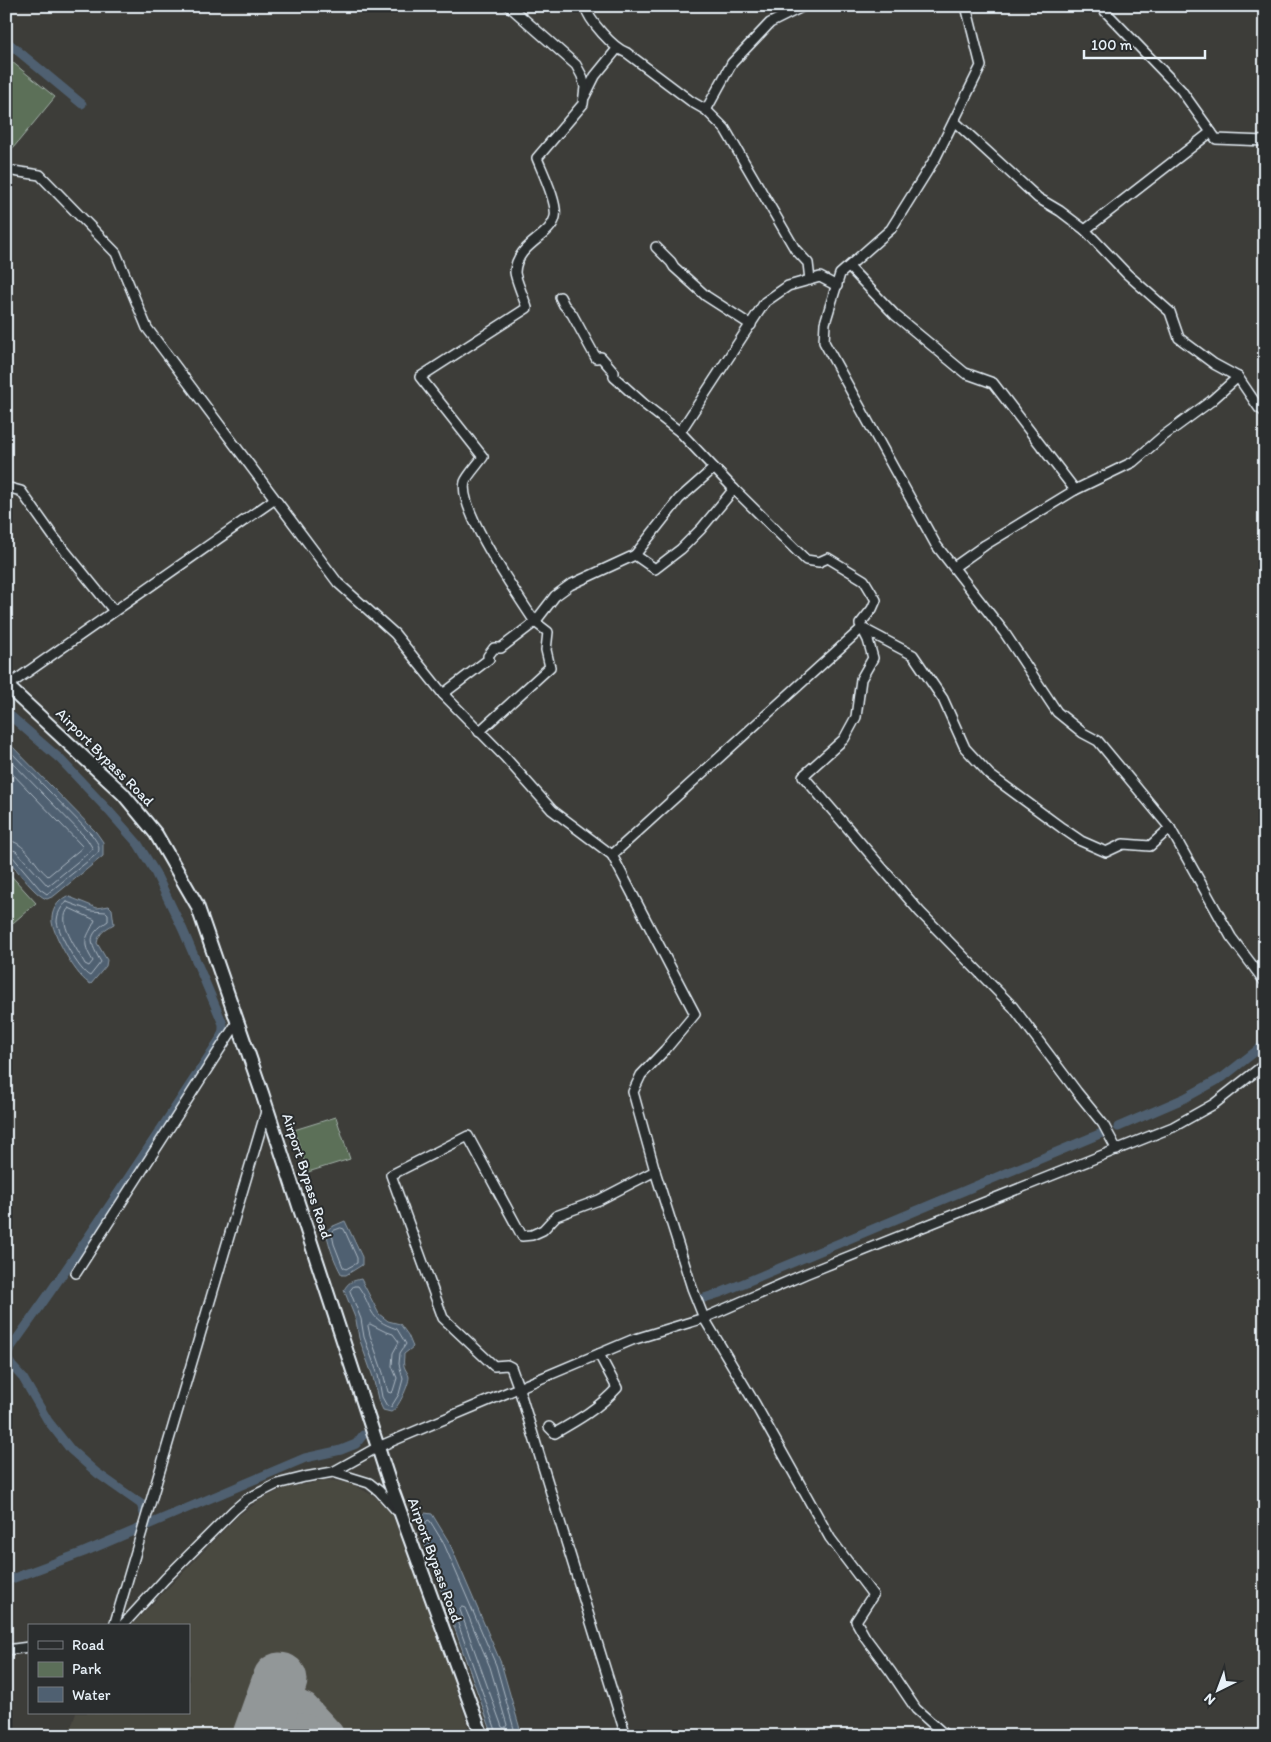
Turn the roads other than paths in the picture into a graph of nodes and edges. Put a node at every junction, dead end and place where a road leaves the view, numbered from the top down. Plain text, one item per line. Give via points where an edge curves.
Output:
1 (509, 6) edge
2 (585, 6) edge
3 (804, 6) edge
4 (966, 6) edge
5 (1100, 6) edge
6 (618, 49) junction
7 (584, 98) junction
8 (706, 110) junction
9 (954, 120) junction
10 (1211, 132) junction
11 (1265, 141) edge
12 (6, 170) edge
13 (1085, 230) junction
14 (656, 247) dead end
15 (849, 267) junction
16 (810, 280) junction
17 (837, 286) junction
18 (560, 297) dead end
19 (751, 325) junction
20 (1238, 376) junction
21 (1265, 412) edge
22 (680, 432) junction
23 (714, 468) junction
24 (6, 487) edge
25 (734, 490) junction
26 (1075, 490) junction
27 (275, 499) junction
28 (635, 555) junction
29 (954, 567) junction
30 (114, 611) junction
31 (535, 622) junction
32 (862, 628) junction
33 (7, 686) edge
34 (443, 694) junction
35 (479, 732) junction
36 (1170, 828) junction
37 (612, 855) junction
38 (1265, 982) edge
39 (238, 1021) junction
40 (1265, 1064) edge
41 (268, 1108) junction
42 (1117, 1150) junction
43 (655, 1171) junction
44 (76, 1273) dead end
45 (704, 1318) junction
46 (600, 1354) junction
47 (519, 1389) junction
48 (549, 1427) dead end
49 (378, 1447) junction
50 (333, 1472) junction
51 (404, 1522) junction
52 (115, 1624) edge
53 (124, 1624) edge
54 (28, 1648) edge
55 (6, 1650) edge
56 (482, 1736) edge
57 (626, 1736) edge
58 (949, 1736) edge

1 - 7 street via 576,65 585,87
2 - 6 street via 587,14
3 - 8 street via 770,23 732,63
4 - 9 street via 981,66
5 - 10 street via 1181,90
6 - 7 street via 595,76
6 - 8 street
7 - 31 street via 584,104 537,158 551,193 555,216 550,227 520,255 515,272 528,308 420,377 483,458 465,482 465,494 478,532
8 - 16 street via 725,129 795,249 808,263
9 - 13 street via 1038,198
9 - 15 street via 936,157 891,229
10 - 11 street via 1216,139
10 - 13 street
12 - 27 street via 40,175 116,252 147,328
13 - 20 street via 1127,274 1170,312 1180,338 1214,364
14 - 19 street via 706,296
15 - 17 street via 840,274
15 - 26 street via 895,315 965,373 994,383
16 - 17 street via 820,277
16 - 19 street via 788,286 765,302
17 - 29 street via 825,323 824,342 936,545
18 - 22 street via 596,358 601,357 614,372 614,377
19 - 22 street
20 - 21 street
20 - 26 street via 1133,462
22 - 23 street
23 - 25 street
23 - 28 street via 680,499
24 - 30 street via 21,491
25 - 28 street via 681,549 655,569
25 - 32 street via 806,560 819,562 828,558 864,580 876,600 860,624
26 - 29 street
27 - 30 street
27 - 34 street via 338,583 395,634
28 - 31 street via 570,585 555,596
29 - 36 street via 1004,632 1057,712 1082,733 1098,741
30 - 33 street
31 - 34 street via 501,648 494,648 489,660
31 - 35 street via 548,632 546,650 550,667
32 - 36 street via 913,655 943,699 964,748 990,775 1081,841 1106,852 1123,844 1150,846
32 - 37 street
32 - 42 street via 873,658 861,679 856,716 844,738 803,776 920,912 1013,1006 1104,1124
33 - 39 street, Airport Bypass Road via 123,794 156,834 197,905
34 - 35 street
35 - 37 street via 552,810
36 - 38 street via 1231,937
37 - 43 street via 695,1014 637,1080 633,1092
39 - 41 street, Airport Bypass Road
39 - 44 street
40 - 42 street via 1214,1104 1173,1127
41 - 49 street, Airport Bypass Road
41 - 52 street
42 - 45 street via 1058,1171
43 - 45 street
43 - 47 street via 599,1200 556,1216 543,1230 522,1236 468,1136 391,1175 443,1318 494,1366 509,1366
45 - 46 street via 632,1340
45 - 58 street via 830,1538 873,1595 856,1621 916,1709
46 - 47 street
46 - 48 street via 617,1388 579,1420 555,1433
47 - 49 street
47 - 57 street
49 - 50 street
49 - 51 street, Airport Bypass Road
50 - 51 street via 369,1483 393,1505
50 - 53 street via 278,1484 247,1499
51 - 56 street, Airport Bypass Road
54 - 55 street

